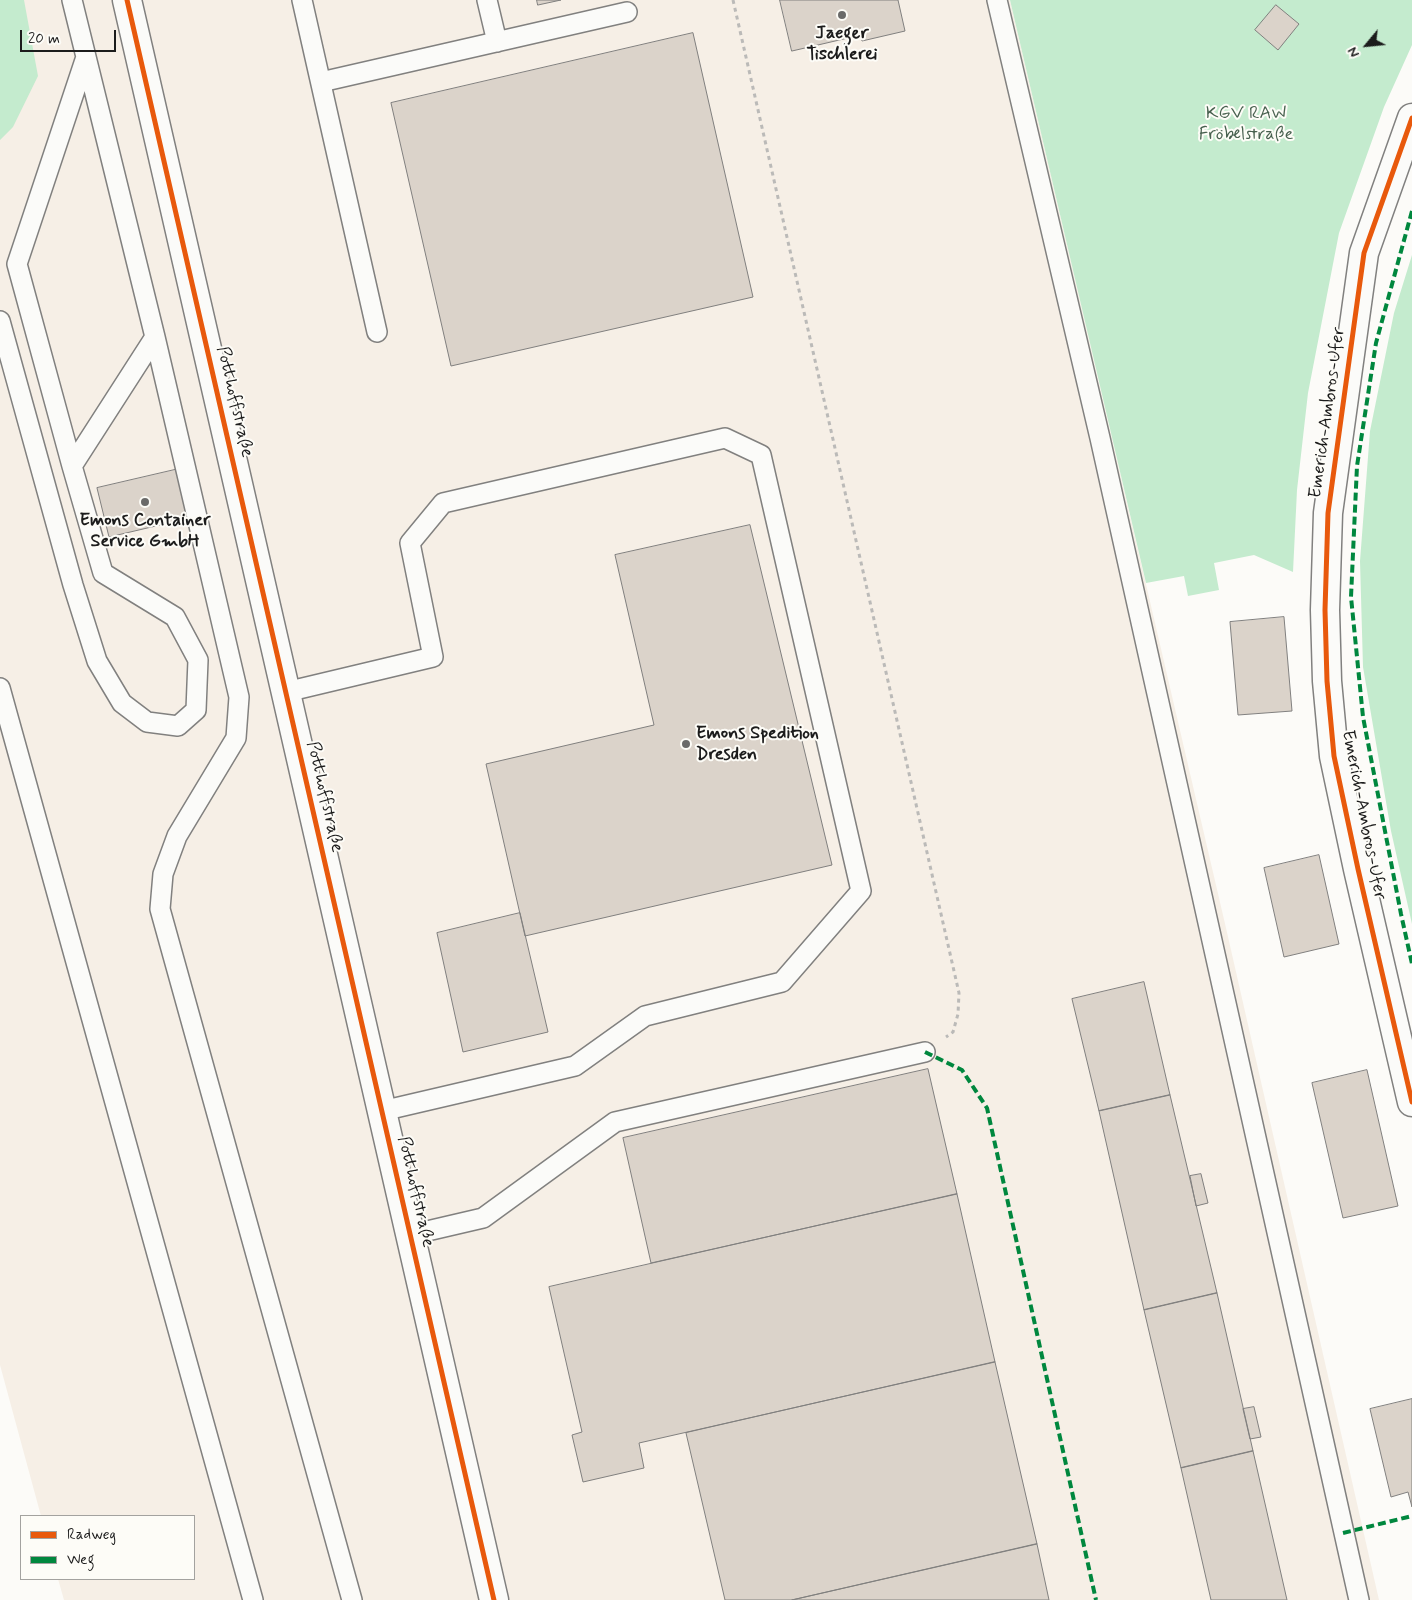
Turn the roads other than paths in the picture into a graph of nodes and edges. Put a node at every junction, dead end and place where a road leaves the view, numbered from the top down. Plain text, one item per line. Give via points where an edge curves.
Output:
1 (72, 0) edge
2 (127, 0) edge
3 (302, 0) edge
4 (488, 0) edge
5 (997, 0) edge
6 (627, 12) dead end
7 (497, 42) junction
8 (86, 57) junction
9 (321, 82) junction
10 (1412, 118) edge
11 (0, 321) edge
12 (377, 332) dead end
13 (155, 337) junction
14 (72, 466) junction
15 (0, 688) edge
16 (286, 692) junction
17 (924, 1052) road end
18 (1412, 1102) edge
19 (382, 1111) junction
20 (410, 1235) junction
21 (253, 1600) edge
22 (352, 1600) edge
23 (494, 1600) edge
24 (1358, 1600) edge

1 - 8 lane
2 - 16 street, Potthoffstraße
3 - 9 lane
4 - 7 lane
5 - 24 lane via 1100,438
6 - 7 lane
7 - 9 lane
8 - 13 lane
8 - 14 lane via 17,264
9 - 12 lane
10 - 18 street, Emerich-Ambros-Ufer via 1364,253 1328,513 1325,610 1334,756
11 - 14 lane via 97,661 122,703 147,722 178,726 196,710 198,660 175,617 103,573
13 - 14 lane
13 - 22 lane via 239,696 236,738 177,836 163,874 160,909
15 - 21 lane
16 - 19 street, Potthoffstraße
16 - 19 lane via 433,657 410,543 443,503 725,438 761,455 861,891 782,982 645,1016 575,1066
17 - 20 lane via 615,1122 483,1218
19 - 20 street, Potthoffstraße
20 - 23 street, Potthoffstraße

